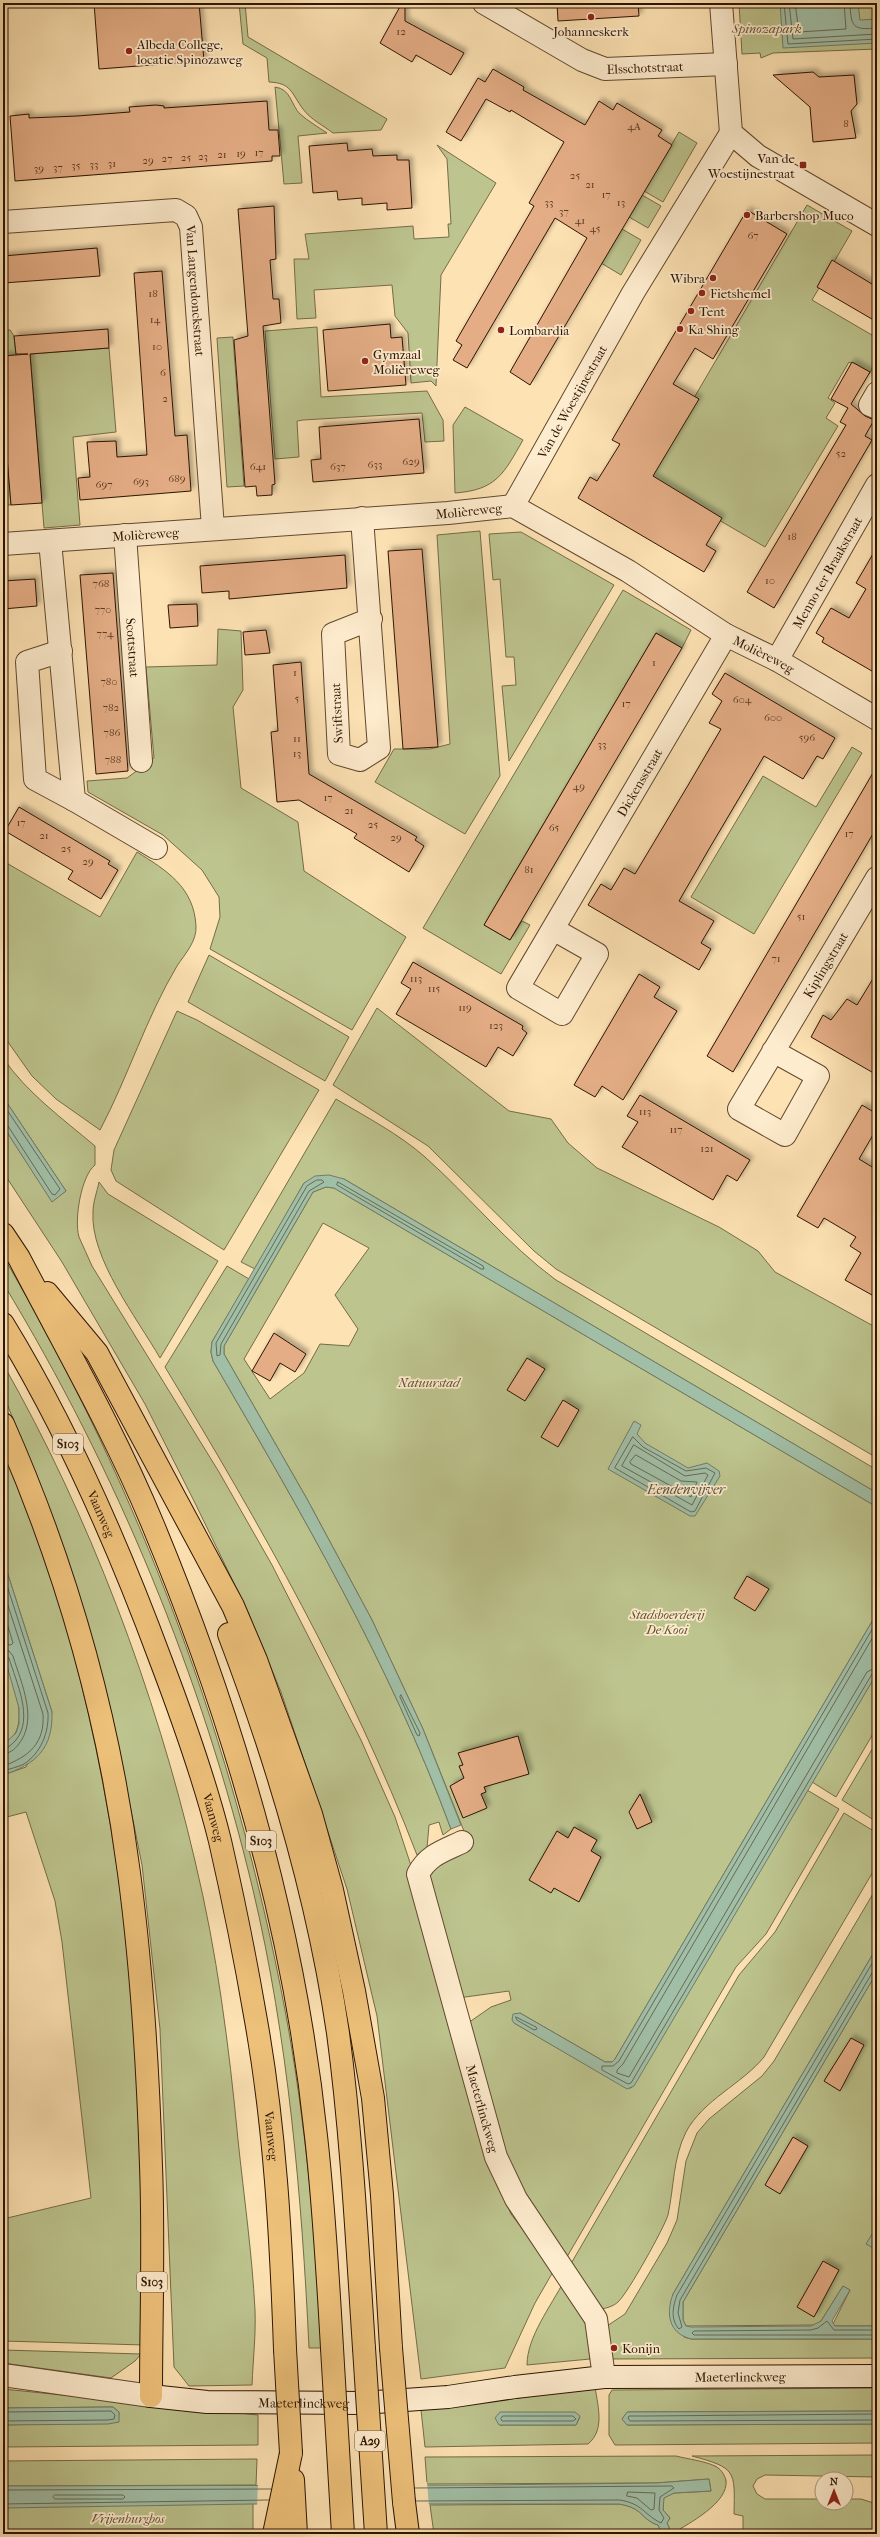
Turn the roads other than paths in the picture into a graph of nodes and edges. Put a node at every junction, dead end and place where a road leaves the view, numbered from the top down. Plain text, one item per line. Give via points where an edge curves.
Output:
1 (484, 3) edge
2 (721, 3) edge
3 (726, 64) junction
4 (731, 133) junction
5 (3, 222) edge
6 (877, 225) edge
7 (877, 393) edge
8 (877, 408) edge
9 (877, 485) edge
10 (514, 506) junction
11 (362, 518) junction
12 (213, 528) junction
13 (125, 535) junction
14 (50, 541) junction
15 (3, 544) edge
16 (371, 619) junction
17 (726, 635) junction
18 (61, 650) junction
19 (778, 660) junction
20 (877, 719) edge
21 (141, 761) dead end
22 (74, 800) junction
23 (156, 848) dead end
24 (877, 878) edge
25 (553, 929) dead end
26 (773, 1051) dead end
27 (3, 1234) edge
28 (18, 1258) junction
29 (3, 1324) edge
30 (3, 1424) edge
31 (159, 1468) junction
32 (462, 1842) dead end
33 (332, 2348) joint
34 (364, 2348) joint
35 (3, 2375) edge
36 (877, 2376) edge
37 (604, 2377) junction
38 (151, 2396) junction
39 (291, 2453) junction
40 (274, 2534) edge
41 (296, 2534) edge
42 (343, 2534) edge
43 (376, 2534) edge
44 (408, 2534) edge

1 - 3 street, Elsschotstraat via 582,60 605,69
2 - 3 street
3 - 4 street
4 - 6 street via 758,156
4 - 10 street, Van de Woestijnestraat via 633,293
5 - 12 street, Van Langendonckstraat via 176,210 186,216 192,235
7 - 8 street via 870,405
9 - 19 street, Menno ter Braakstraat
10 - 11 street, Molièreweg
10 - 17 street, Molièreweg via 628,571
11 - 12 street, Molièreweg
11 - 16 street, Swiftstraat
12 - 13 street, Molièreweg
13 - 14 street, Molièreweg
13 - 21 street, Scottstraat
14 - 15 street, Molièreweg
14 - 18 street
16 - 16 street, Swiftstraat via 332,634 339,754 360,760 379,748
17 - 19 street, Molièreweg
17 - 25 street, Dickensstraat
18 - 22 street
18 - 22 street via 27,662 35,779
19 - 20 street, Molièreweg
22 - 23 street
24 - 26 street, Kiplingstraat
27 - 28 highway, S103
28 - 31 highway, S103 via 97,1353
28 - 33 highway, S103 via 97,1408 152,1523 193,1624 257,1824 284,1936 305,2052 316,2135
29 - 39 highway, Vaanweg / S103, bridge via 23,1356 55,1418 126,1568 187,1733 219,1838 256,2018 269,2116 281,2226
30 - 38 highway, S103 via 42,1524 81,1640 110,1762 129,1872 145,2038 151,2169
31 - 34 highway, S103 via 220,1611 260,1716 305,1868 338,2033 352,2157
31 - 44 highway, S103, bridge via 233,1606 256,1660 311,1814 332,1890 354,1991 373,2098 401,2482
32 - 37 street, Maeterlinckweg via 434,1854 424,1863 418,1874 496,2157 516,2199 596,2319
33 - 42 highway, A29, bridge
34 - 43 highway, A29, bridge
35 - 38 street, Maeterlinckweg
36 - 37 street, Maeterlinckweg
37 - 38 street, Maeterlinckweg via 448,2397 369,2403 207,2402
39 - 40 highway
39 - 41 highway

